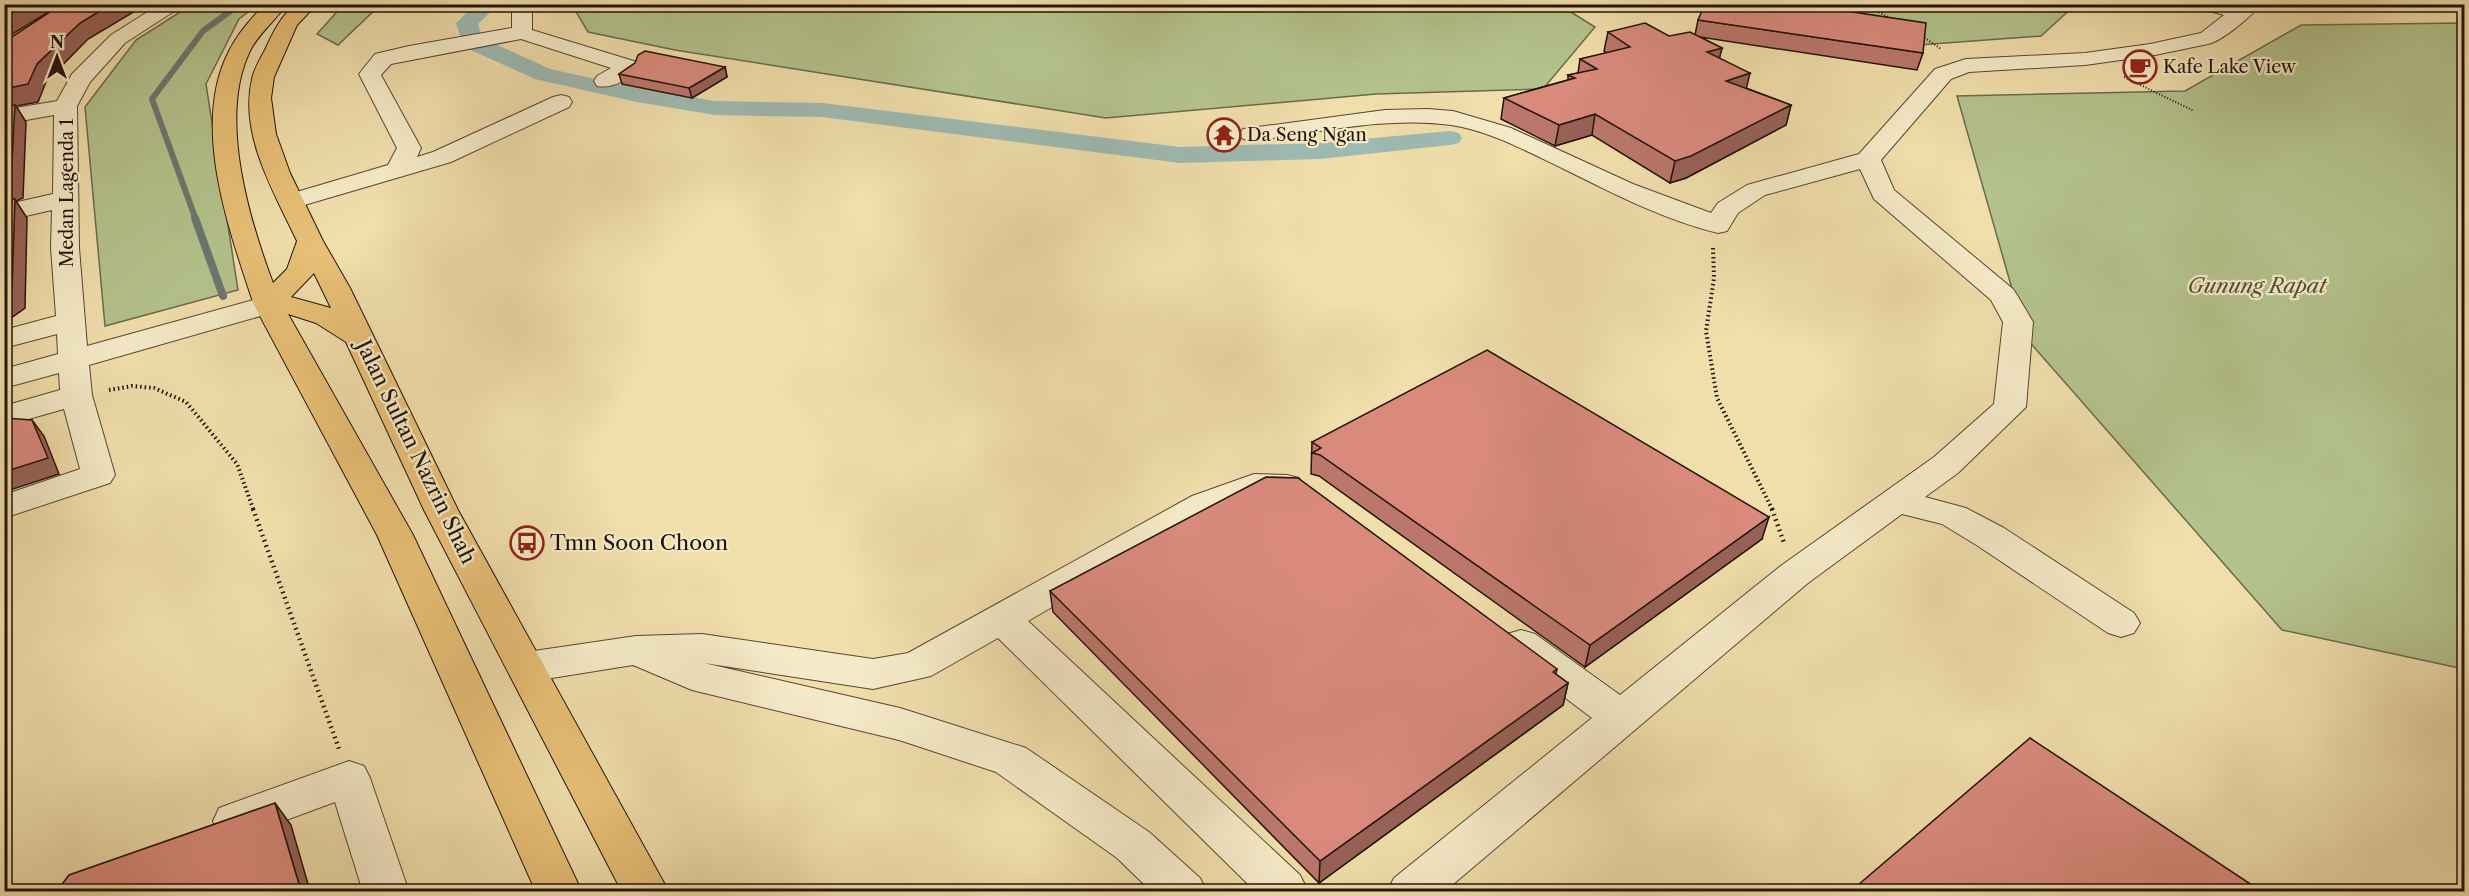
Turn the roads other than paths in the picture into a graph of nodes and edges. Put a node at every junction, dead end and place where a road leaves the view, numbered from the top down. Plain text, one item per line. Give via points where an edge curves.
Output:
1 (175, 4) edge
2 (277, 4) edge
3 (307, 4) edge
4 (522, 4) edge
5 (2206, 4) edge
6 (2246, 9) edge
7 (522, 33) junction
8 (605, 81) dead end
9 (561, 102) dead end
10 (66, 106) junction
11 (4, 117) edge
12 (1251, 134) dead end
13 (1868, 159) junction
14 (398, 170) junction
15 (65, 200) junction
16 (292, 201) junction
17 (4, 213) edge
18 (310, 241) junction
19 (268, 305) junction
20 (70, 321) junction
21 (358, 336) junction
22 (4, 339) edge
23 (75, 359) junction
24 (4, 379) edge
25 (76, 395) junction
26 (4, 416) edge
27 (1316, 494) edge
28 (1898, 501) junction
29 (4, 507) edge
30 (1001, 618) junction
31 (1490, 621) edge
32 (2121, 623) dead end
33 (636, 650) junction
34 (527, 667) junction
35 (1622, 718) junction
36 (196, 835) edge
37 (1284, 890) dead end
38 (386, 891) edge
39 (560, 891) edge
40 (646, 891) edge
41 (1184, 891) edge
42 (1410, 891) edge

1 - 10 street, Medan Lagenda 1 via 118,39 80,79
2 - 19 highway via 253,27 236,55 225,98 225,145 235,198 251,261
3 - 16 highway, Jalan Sultan Nazrin Shah via 288,22 263,77 260,98 264,134
4 - 7 street
5 - 6 street
6 - 13 street via 2208,38 2085,59 1966,66 1943,74
7 - 8 street via 629,67
7 - 14 street via 383,59 370,74 410,148
9 - 14 street via 442,157
10 - 11 street
10 - 15 street, Medan Lagenda 1
12 - 13 street via 1429,116 1488,126 1625,189 1718,225 1727,208 1756,190
13 - 28 street via 1883,194 2003,295 2018,322 2010,406 1946,465
14 - 16 street
15 - 17 street
15 - 20 street, Medan Lagenda 1
16 - 18 highway, Jalan Sultan Nazrin Shah
18 - 19 highway via 300,272
18 - 21 highway, Jalan Sultan Nazrin Shah
19 - 21 highway via 314,310
19 - 23 street
19 - 39 highway via 393,531
20 - 22 street
20 - 23 street, Medan Lagenda 1
21 - 34 highway, Jalan Sultan Nazrin Shah via 441,510
23 - 24 street
23 - 25 street, Medan Lagenda 1
25 - 26 street
25 - 29 street, Medan Lagenda 1 via 98,475
27 - 30 street via 1306,486 1254,485 1204,504
28 - 32 street via 1953,516
28 - 35 street via 1795,574
30 - 33 street via 917,666 873,674 702,648
30 - 37 street
31 - 35 street
33 - 34 street
33 - 41 street via 692,675 900,724 1011,760 1133,845
34 - 40 highway, Jalan Sultan Nazrin Shah
35 - 42 street
36 - 38 street via 349,778

